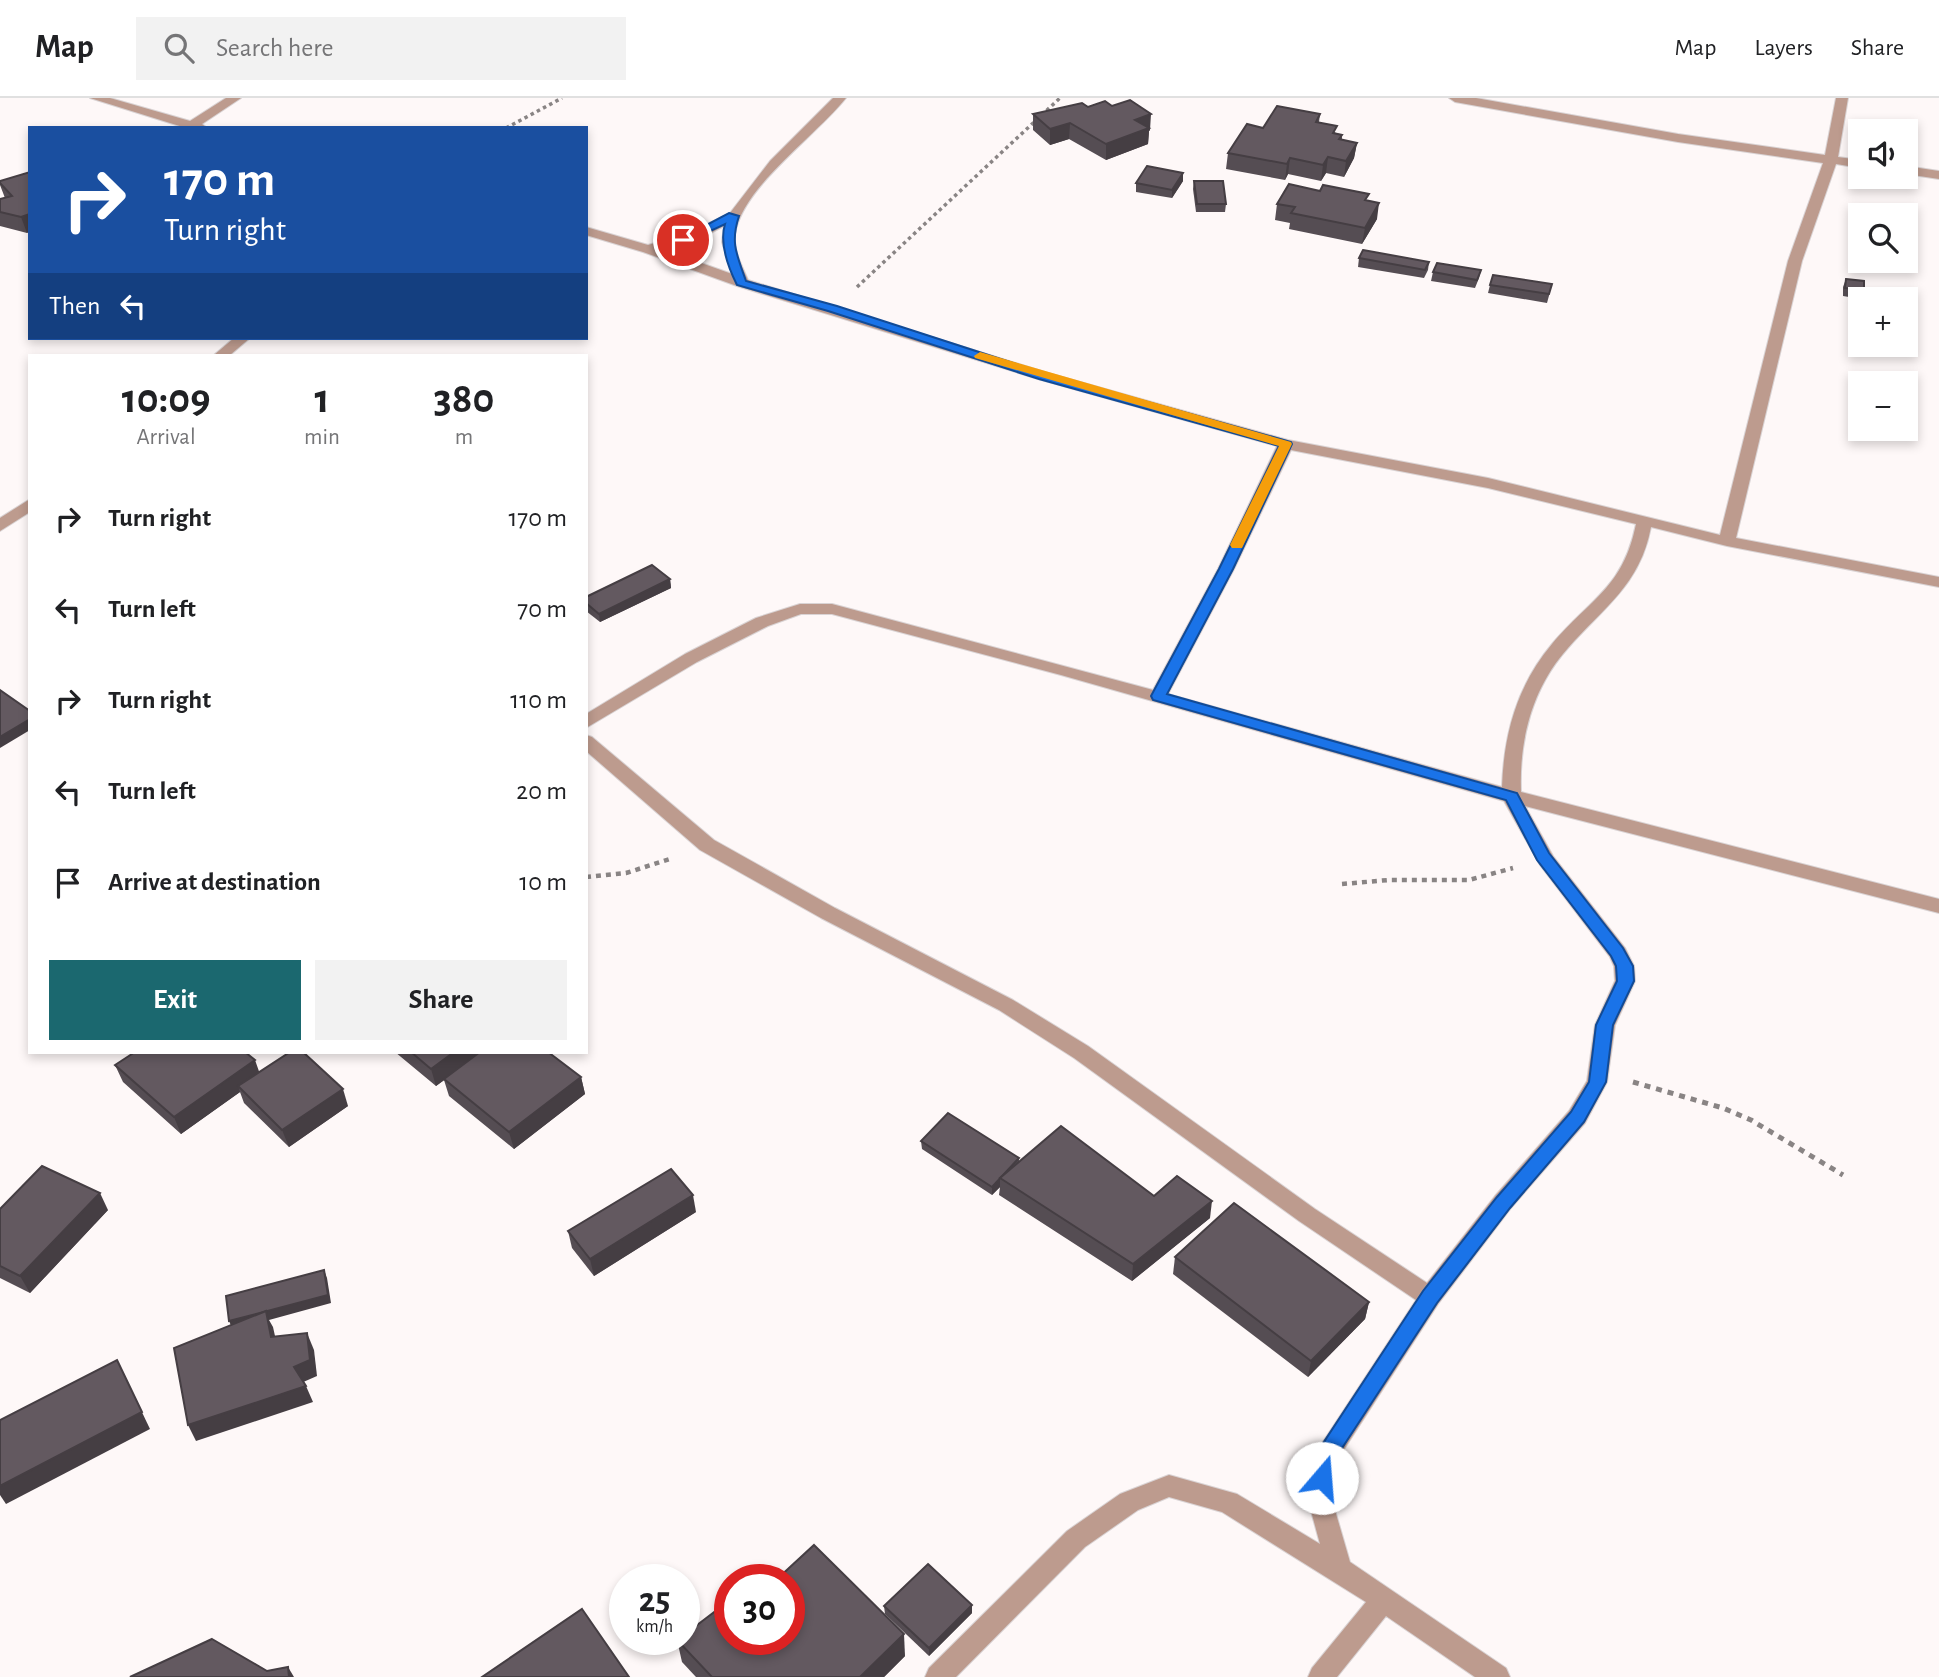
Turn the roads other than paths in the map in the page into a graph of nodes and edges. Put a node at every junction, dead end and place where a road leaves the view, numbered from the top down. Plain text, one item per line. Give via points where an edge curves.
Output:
1 (96, 98) edge
2 (235, 98) edge
3 (840, 98) edge
4 (1455, 98) edge
5 (1842, 98) edge
6 (193, 126) edge
7 (197, 126) edge
8 (1831, 159) junction
9 (1848, 162) edge
10 (1918, 172) edge
11 (1939, 175) edge
12 (733, 216) junction
13 (588, 232) edge
14 (648, 249) junction
15 (741, 283) junction
16 (240, 340) edge
17 (221, 354) edge
18 (1286, 444) junction
19 (28, 505) edge
20 (1644, 523) junction
21 (0, 526) edge
22 (1727, 541) junction
23 (1939, 582) edge
24 (1158, 696) junction
25 (588, 721) edge
26 (588, 743) edge
27 (1511, 796) junction
28 (1939, 906) edge
29 (1430, 1297) junction
30 (1339, 1569) junction
31 (1384, 1599) junction
32 (938, 1677) edge
33 (1321, 1677) edge
34 (1497, 1677) edge

1 - 6 street
2 - 7 street
3 - 12 street via 758,182
4 - 8 street via 1678,138
5 - 8 street
8 - 9 street
8 - 22 street via 1795,261
10 - 11 street
12 - 14 street via 694,236
12 - 15 street via 727,234
13 - 14 street
14 - 15 street
15 - 18 street via 1043,376
16 - 17 street
18 - 20 street via 1488,482
18 - 24 street
19 - 21 street
20 - 22 street
20 - 27 street via 1641,548 1630,573 1549,656 1533,682 1512,755
22 - 23 street
24 - 25 street via 871,617 832,608 800,609 762,622 691,658
24 - 27 street
26 - 29 street via 707,845 1006,1005 1070,1045 1307,1216
27 - 28 street
27 - 29 street via 1542,856 1618,953 1625,981 1605,1025 1597,1082 1577,1117 1503,1202
29 - 30 street via 1325,1457 1320,1500
30 - 31 street
30 - 32 street via 1227,1502 1169,1486 1129,1502 1076,1539
31 - 33 street
31 - 34 street

